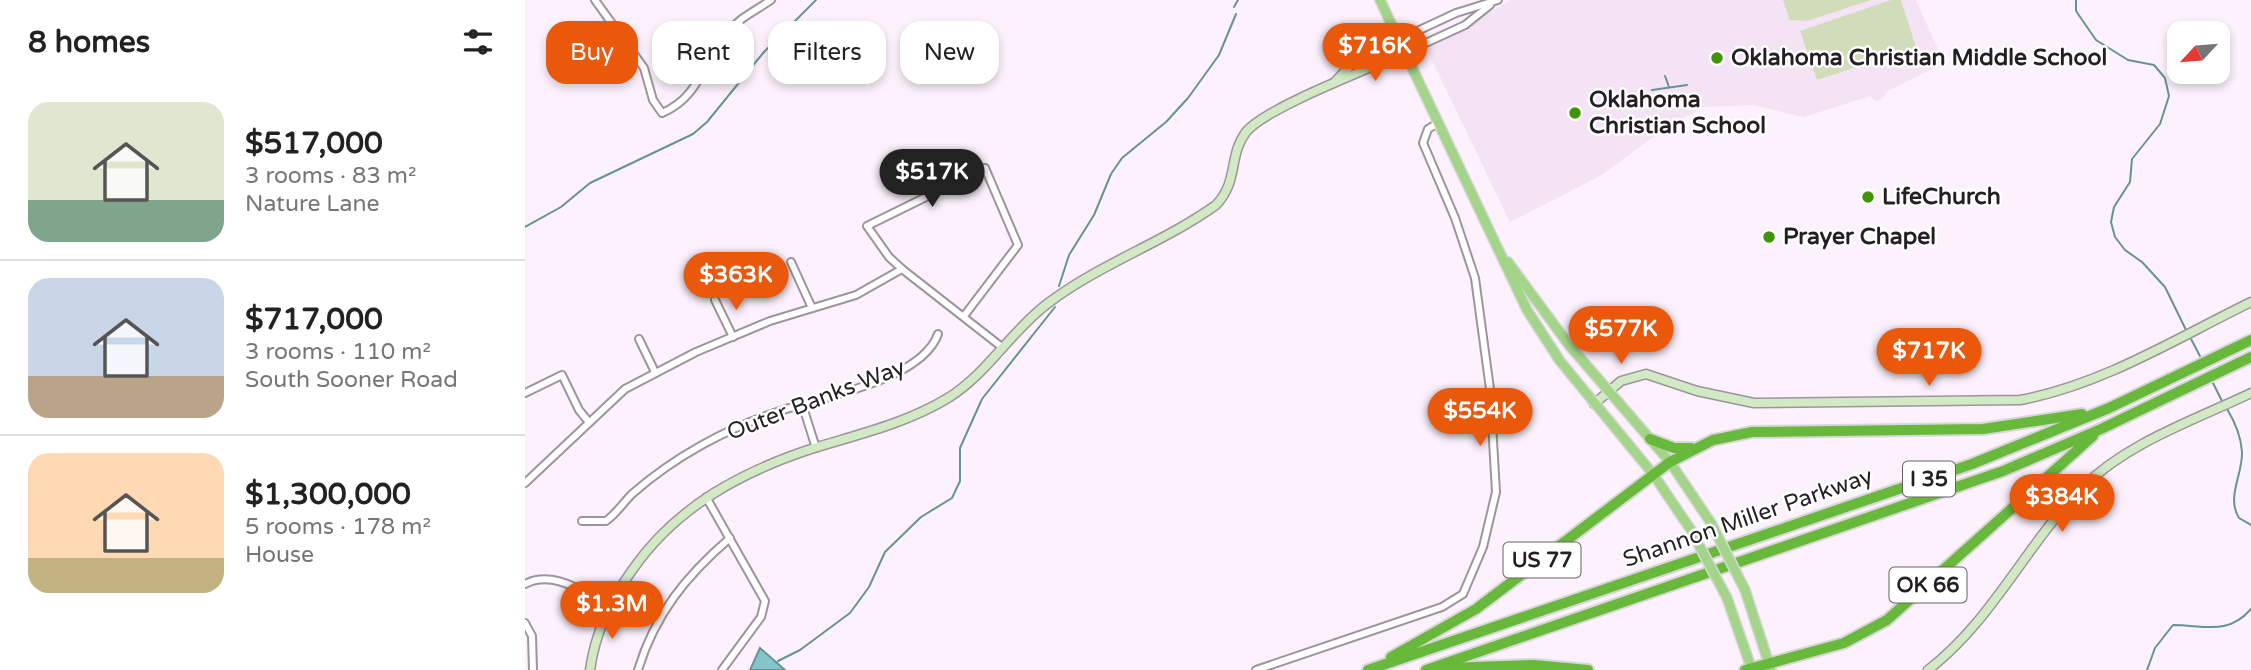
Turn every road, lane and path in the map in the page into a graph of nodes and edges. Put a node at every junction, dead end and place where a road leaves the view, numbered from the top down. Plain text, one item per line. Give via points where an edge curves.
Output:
1 (596, 0) edge
2 (771, 0) edge
3 (1380, 0) edge
4 (1494, 2) edge
5 (1398, 40) junction
6 (1404, 53) junction
7 (1334, 84) junction
8 (1438, 123) junction
9 (1501, 252) junction
10 (790, 262) dead end
11 (902, 269) junction
12 (715, 300) dead end
13 (2251, 302) edge
14 (812, 308) junction
15 (964, 316) junction
16 (938, 334) dead end
17 (733, 337) junction
18 (639, 339) dead end
19 (2251, 340) edge
20 (1003, 348) junction
21 (2251, 357) edge
22 (655, 372) junction
23 (1609, 391) junction
24 (525, 393) edge
25 (2251, 393) edge
26 (802, 404) junction
27 (1594, 404) junction
28 (2109, 408) junction
29 (588, 421) junction
30 (2101, 429) junction
31 (1650, 439) junction
32 (816, 448) junction
33 (1694, 448) junction
34 (1670, 462) junction
35 (1653, 474) junction
36 (525, 483) edge
37 (706, 497) junction
38 (582, 521) dead end
39 (730, 538) junction
40 (525, 584) edge
41 (611, 605) junction
42 (525, 623) edge
43 (1771, 667) edge
44 (533, 670) edge
45 (590, 670) edge
46 (638, 670) edge
47 (722, 670) edge
48 (1256, 670) edge
49 (1366, 670) edge
50 (1427, 670) edge
51 (1588, 670) edge
52 (1749, 670) edge
53 (1929, 670) edge

1 - 2 street via 644,68 653,100 662,113 692,91 738,21
3 - 5 main road
4 - 5 street
4 - 6 street via 1465,25
5 - 6 main road
5 - 7 street via 1356,59
6 - 7 street
6 - 8 main road
7 - 20 street via 1252,126 1236,152 1232,182 1216,205 1061,294
8 - 9 main road
8 - 48 street via 1428,129 1423,143 1468,253 1481,310 1490,389 1496,492 1483,547 1463,594 1442,607
9 - 23 main road via 1547,317
9 - 27 main road via 1527,310
10 - 14 street
11 - 14 street via 856,295
11 - 15 street
11 - 15 street via 867,226 985,168 1018,245
12 - 17 street
13 - 23 street via 2068,389 2020,400 1754,402 1709,394 1653,374 1639,375
14 - 17 street
15 - 20 street
16 - 26 street, Outer Banks Way via 922,359 885,378
17 - 22 street
18 - 22 street
19 - 28 highway, Shannon Miller Parkway / I 35
20 - 32 street via 964,386 925,410
21 - 30 highway, Shannon Miller Parkway / I 35
22 - 29 street via 625,388
23 - 27 street
23 - 31 main road
24 - 29 street via 562,375
25 - 53 street via 2122,457 2086,484 1971,629
26 - 32 street
26 - 38 street, Outer Banks Way via 712,439 631,495 606,521
27 - 35 main road
28 - 33 highway via 1983,429 1752,432
28 - 49 highway, Shannon Miller Parkway / I 35 via 1972,464
29 - 36 street
30 - 43 highway, OK 66 via 1887,620 1844,643
30 - 50 highway, Shannon Miller Parkway / I 35 via 1954,489
31 - 33 highway via 1674,448
31 - 34 main road
32 - 37 street
33 - 34 highway
34 - 35 highway, US 77
34 - 43 main road, bridge via 1711,523 1745,590
35 - 49 highway, US 77 via 1476,608
35 - 52 main road, bridge via 1691,530 1727,598
37 - 39 street
37 - 41 street via 656,539
39 - 46 street via 675,593 655,624
39 - 47 street via 765,601 761,617
40 - 41 street via 553,578
41 - 45 street
42 - 44 street via 531,636
43 - 52 highway, OK 66
50 - 51 highway via 1509,665

